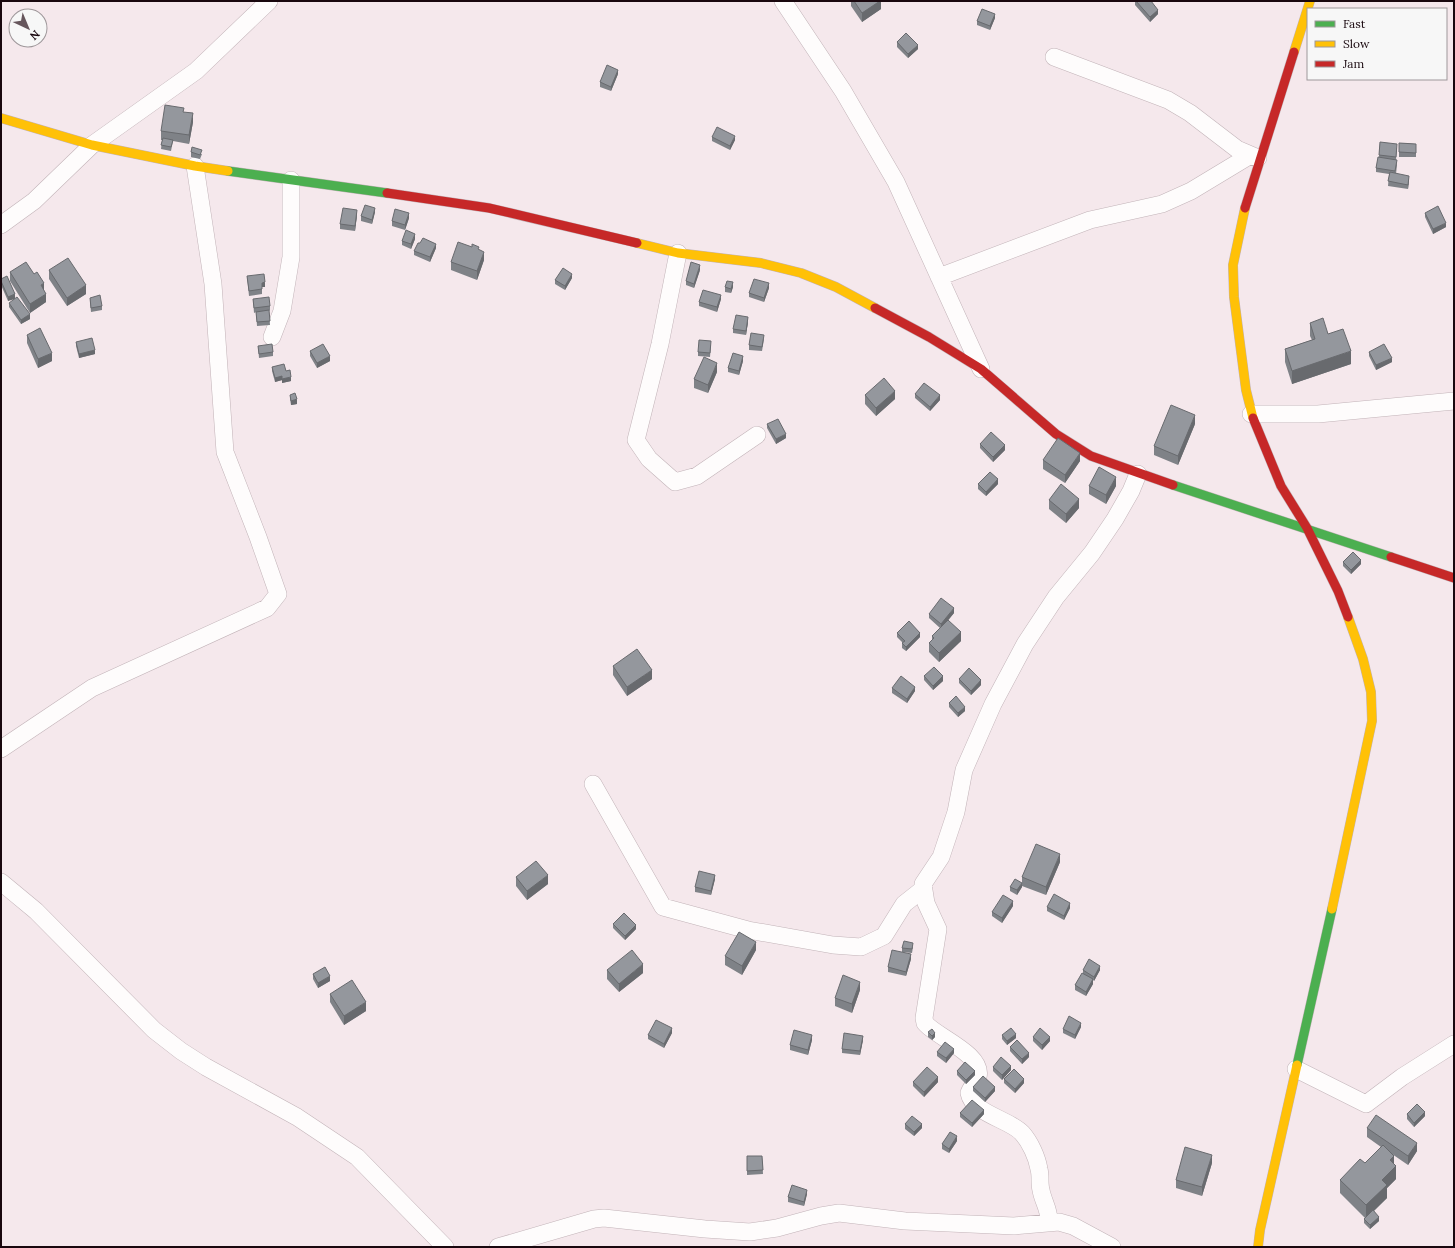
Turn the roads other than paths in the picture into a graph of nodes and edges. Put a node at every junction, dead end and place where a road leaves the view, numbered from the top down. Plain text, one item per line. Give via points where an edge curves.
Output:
1 (269, 1) edge
2 (783, 1) edge
3 (1307, 10) edge
4 (1054, 57) dead end
5 (1, 118) edge
6 (92, 145) junction
7 (1255, 157) junction
8 (195, 166) junction
9 (290, 180) junction
10 (1, 225) edge
11 (678, 253) junction
12 (939, 277) junction
13 (272, 337) dead end
14 (981, 369) junction
15 (1454, 401) edge
16 (1252, 414) junction
17 (757, 435) dead end
18 (1138, 474) junction
19 (1307, 528) junction
20 (1454, 578) edge
21 (1, 749) edge
22 (593, 784) dead end
23 (1, 882) edge
24 (923, 888) junction
25 (1454, 1044) edge
26 (1296, 1070) junction
27 (1049, 1223) junction
28 (445, 1247) edge
29 (498, 1247) edge
30 (1112, 1247) edge
31 (1258, 1247) edge

1 - 6 street via 196,71
2 - 12 street via 843,91 896,182
3 - 7 street
4 - 7 street via 1168,100 1228,143
5 - 6 street
6 - 8 street
6 - 10 street via 34,201
7 - 12 street via 1191,192 1162,204 1090,220
7 - 16 street via 1233,265 1234,297 1246,390
8 - 9 street
8 - 21 street via 214,284 225,452 278,594 267,608 92,688
9 - 11 street via 489,208
9 - 13 street via 291,257 282,312
11 - 14 street via 761,263 801,273 836,287
11 - 17 street via 660,344 636,440 649,459 675,482 697,476
12 - 14 street
14 - 18 street via 1056,434 1091,456
15 - 16 street via 1318,414
16 - 19 street via 1281,486
18 - 19 street
18 - 24 street via 1115,519 1092,553 1056,597 1025,644 993,704 964,770 956,812 946,843
19 - 20 street
19 - 26 street via 1338,591 1363,659 1371,692 1372,721
22 - 24 street via 663,907 748,930 833,945 861,947 884,936 904,904
23 - 28 street via 41,916 154,1030 206,1067 297,1117 357,1157
24 - 27 street via 926,903 938,929 928,983 925,1023 957,1046 976,1064 978,1076 969,1093 974,1102 1024,1136 1039,1168 1041,1191 1049,1214
25 - 26 street via 1402,1077 1366,1104
26 - 31 street
27 - 29 street via 1014,1226 904,1221 839,1213 750,1232 604,1218
27 - 30 street via 1059,1222 1073,1226

